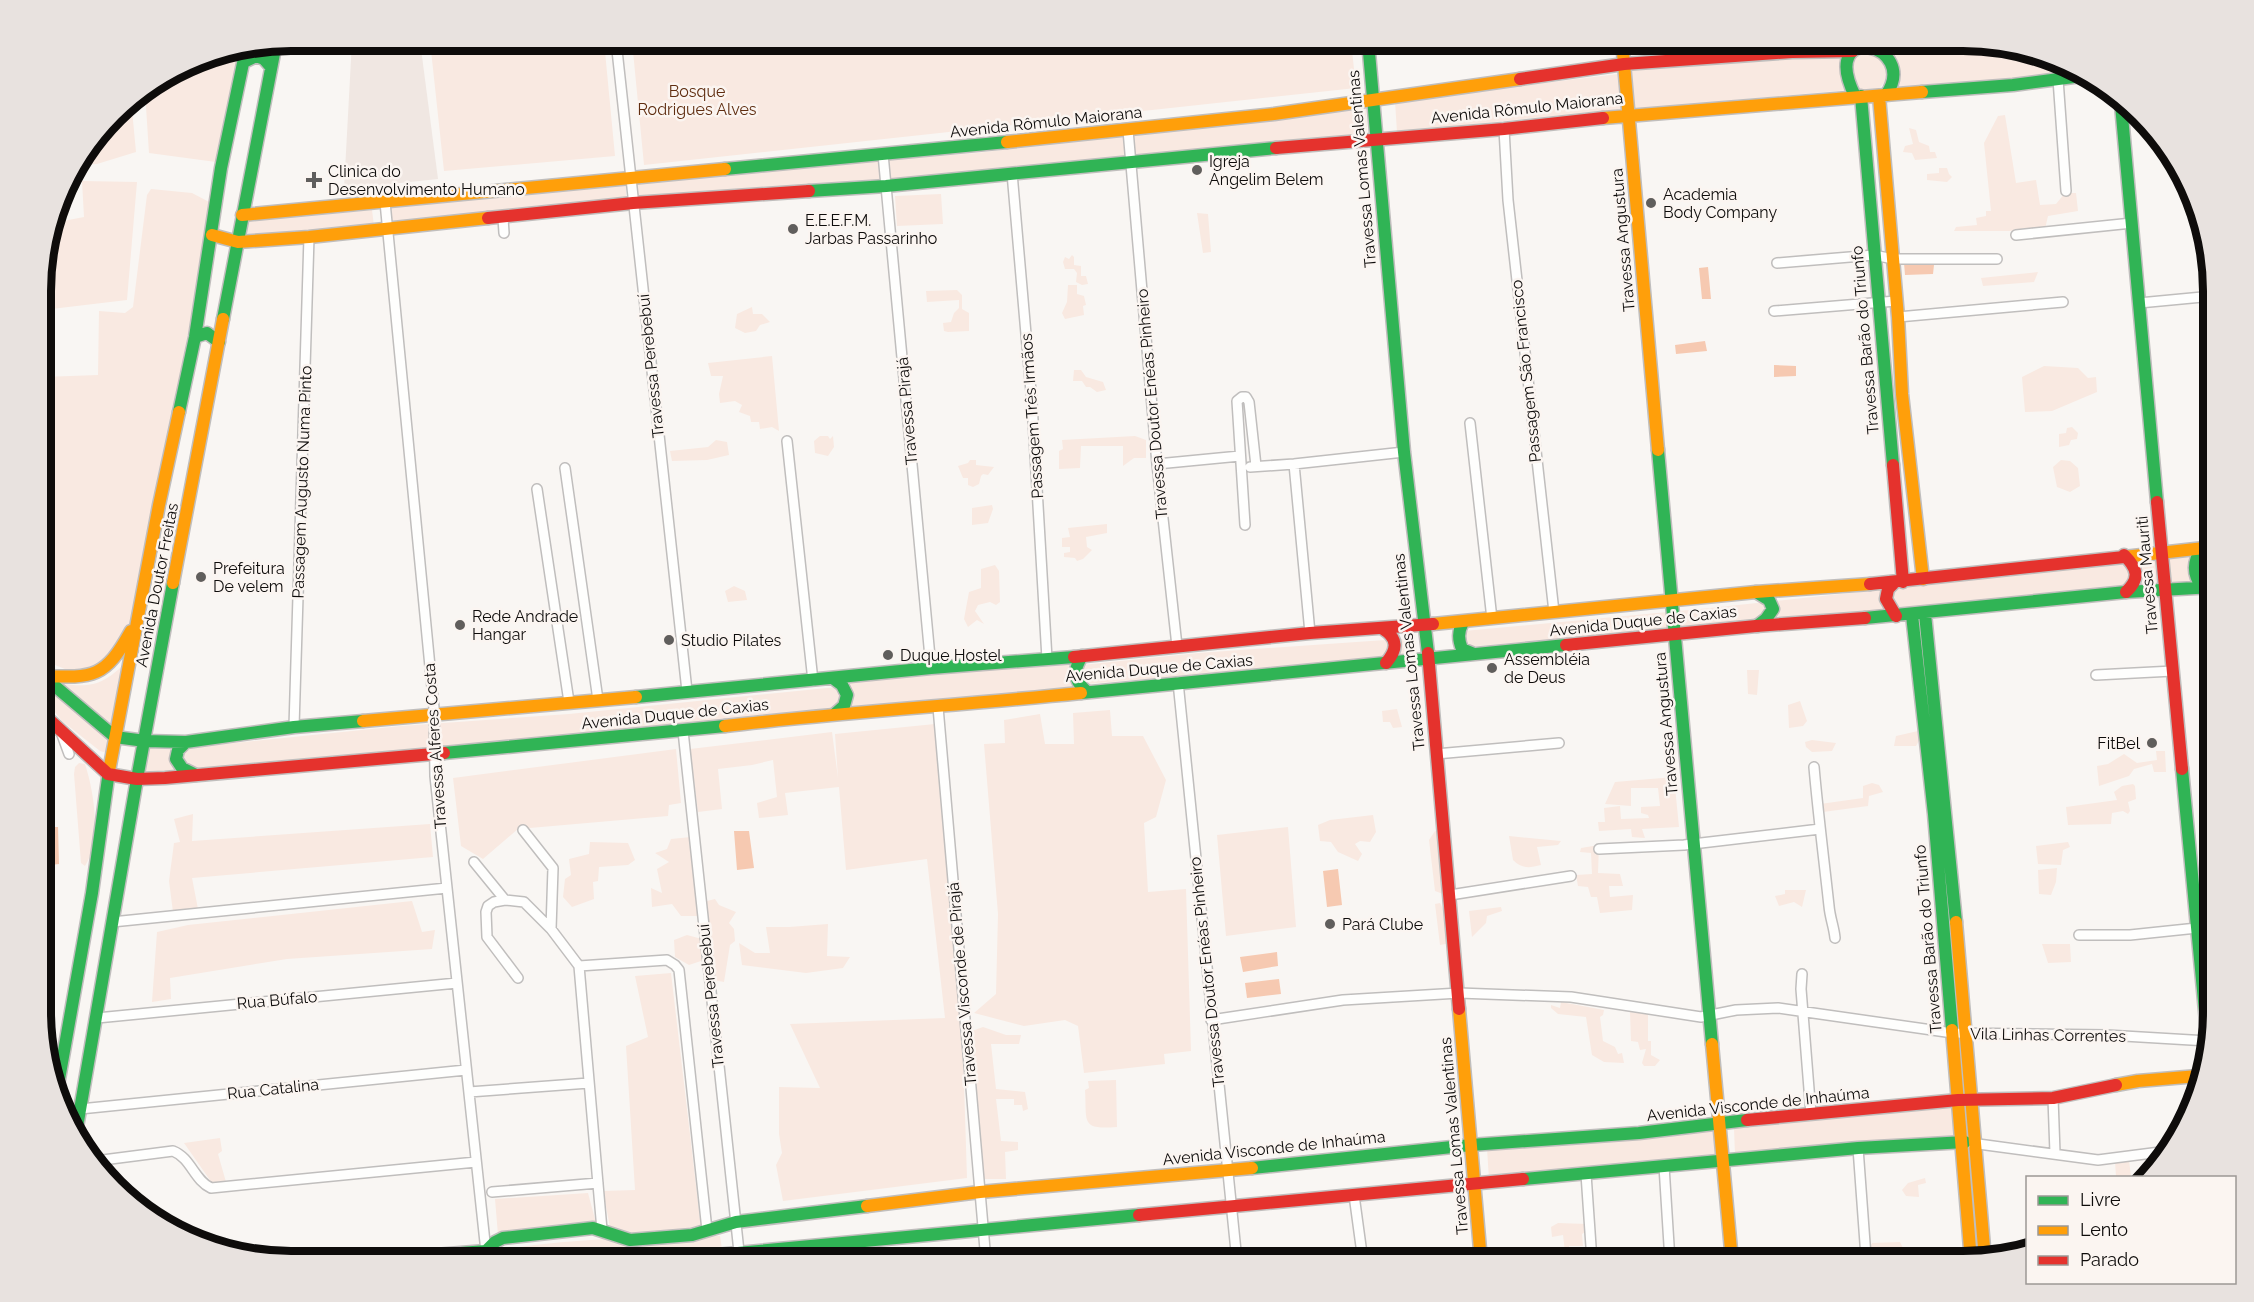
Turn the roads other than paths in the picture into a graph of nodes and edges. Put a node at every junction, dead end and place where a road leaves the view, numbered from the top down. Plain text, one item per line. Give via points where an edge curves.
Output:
1 (617, 51) edge
2 (1369, 51) edge
3 (1623, 51) edge
4 (1803, 51) edge
5 (1853, 51) edge
6 (1881, 51) edge
7 (274, 52) edge
8 (245, 56) edge
9 (1624, 64) junction
10 (271, 67) junction
11 (2072, 77) edge
12 (2058, 79) junction
13 (1882, 95) junction
14 (1858, 96) junction
15 (1372, 100) junction
16 (2122, 112) edge
17 (1629, 115) junction
18 (1504, 129) junction
19 (1128, 130) junction
20 (1376, 138) junction
21 (883, 154) junction
22 (1886, 162) junction
23 (1130, 163) junction
24 (1866, 164) junction
25 (1012, 173) junction
26 (630, 177) junction
27 (886, 186) junction
28 (2066, 191) dead end
29 (385, 202) junction
30 (633, 203) junction
31 (242, 215) junction
32 (503, 218) junction
33 (2132, 223) junction
34 (387, 230) junction
35 (504, 233) dead end
36 (212, 235) junction
37 (2016, 235) dead end
38 (309, 237) junction
39 (238, 242) junction
40 (1874, 255) junction
41 (1893, 259) junction
42 (1997, 259) dead end
43 (1777, 263) dead end
44 (2203, 297) edge
45 (1896, 301) junction
46 (2063, 302) dead end
47 (1880, 303) junction
48 (2139, 303) junction
49 (1774, 311) dead end
50 (1898, 317) junction
51 (195, 337) junction
52 (219, 342) junction
53 (1902, 394) junction
54 (1886, 395) junction
55 (1470, 423) dead end
56 (787, 441) dead end
57 (1404, 452) junction
58 (1240, 456) junction
59 (1157, 464) junction
60 (1294, 464) junction
61 (1256, 466) junction
62 (1241, 467) junction
63 (565, 468) dead end
64 (537, 489) dead end
65 (1245, 525) dead end
66 (2203, 548) edge
67 (2203, 551) edge
68 (2162, 552) junction
69 (2124, 555) junction
70 (1923, 579) junction
71 (1899, 582) junction
72 (2203, 584) edge
73 (2203, 587) edge
74 (2165, 591) junction
75 (1756, 592) junction
76 (2126, 592) junction
77 (1671, 601) junction
78 (1554, 612) junction
79 (1918, 614) junction
80 (1896, 616) junction
81 (137, 619) junction
82 (1492, 619) junction
83 (1464, 622) junction
84 (1424, 625) junction
85 (1756, 626) junction
86 (1383, 629) junction
87 (1310, 633) junction
88 (1674, 635) junction
89 (1177, 646) junction
90 (1474, 654) junction
91 (1082, 656) junction
92 (1428, 658) junction
93 (1047, 659) junction
94 (1386, 663) junction
95 (931, 668) junction
96 (2172, 671) junction
97 (2096, 675) dead end
98 (51, 676) edge
99 (834, 679) junction
100 (813, 681) junction
101 (1178, 682) junction
102 (51, 683) edge
103 (1086, 691) junction
104 (687, 692) junction
105 (598, 700) junction
106 (570, 702) junction
107 (938, 706) junction
108 (836, 713) junction
109 (434, 714) junction
110 (51, 722) edge
111 (294, 727) junction
112 (60, 730) junction
113 (683, 731) junction
114 (115, 737) junction
115 (145, 741) junction
116 (186, 742) junction
117 (1559, 743) dead end
118 (435, 753) junction
119 (69, 754) dead end
120 (1436, 754) junction
121 (1814, 767) dead end
122 (108, 774) junction
123 (196, 775) junction
124 (137, 779) junction
125 (1939, 813) junction
126 (1820, 829) junction
127 (523, 830) dead end
128 (1693, 843) junction
129 (1599, 849) dead end
130 (474, 862) dead end
131 (1571, 876) dead end
132 (447, 888) junction
133 (1450, 895) junction
134 (505, 900) junction
135 (112, 922) junction
136 (2197, 928) junction
137 (551, 929) junction
138 (2079, 935) dead end
139 (1834, 938) dead end
140 (579, 966) junction
141 (1802, 974) dead end
142 (518, 978) dead end
143 (457, 983) junction
144 (2203, 990) edge
145 (1459, 993) junction
146 (1803, 1011) junction
147 (1709, 1014) junction
148 (97, 1018) junction
149 (1211, 1020) junction
150 (1953, 1033) junction
151 (1967, 1033) junction
152 (2201, 1042) edge
153 (466, 1070) junction
154 (60, 1075) edge
155 (2194, 1076) edge
156 (589, 1083) junction
157 (469, 1092) junction
158 (2052, 1098) junction
159 (1958, 1100) junction
160 (1972, 1100) junction
161 (80, 1109) junction
162 (1811, 1114) junction
163 (78, 1121) edge
164 (1720, 1123) junction
165 (1967, 1142) junction
166 (1472, 1145) junction
167 (1858, 1148) junction
168 (2156, 1152) edge
169 (2055, 1153) junction
170 (103, 1160) edge
171 (1723, 1160) junction
172 (476, 1162) junction
173 (1664, 1166) junction
174 (1228, 1170) junction
175 (1586, 1174) junction
176 (598, 1183) junction
177 (1474, 1184) junction
178 (492, 1192) dead end
179 (980, 1192) junction
180 (1354, 1195) junction
181 (1232, 1206) junction
182 (736, 1222) junction
183 (602, 1230) junction
184 (707, 1230) junction
185 (983, 1230) junction
186 (1984, 1250) edge
187 (485, 1251) edge
188 (489, 1251) edge
189 (738, 1251) edge
190 (793, 1251) edge
191 (985, 1251) edge
192 (1236, 1251) edge
193 (1362, 1251) edge
194 (1480, 1251) edge
195 (1591, 1251) edge
196 (1669, 1251) edge
197 (1731, 1251) edge
198 (1866, 1251) edge
199 (1971, 1251) edge

1 - 26 street, Travessa Perebebuí
2 - 15 street, Travessa Lomas Valentinas
3 - 9 street, Travessa Angustura
4 - 9 street, Avenida Rômulo Maiorana
5 - 14 street via 1844,64 1844,72 1849,87
6 - 13 street via 1893,72 1893,81
7 - 10 street, Avenida Doutor Freitas
8 - 10 street via 264,59
8 - 36 street, Avenida Doutor Freitas via 221,168
9 - 15 street, Avenida Rômulo Maiorana
9 - 17 street, Travessa Angustura
10 - 31 street, Avenida Doutor Freitas
11 - 12 street, Avenida Rômulo Maiorana
12 - 13 street, Avenida Rômulo Maiorana
12 - 28 street
13 - 14 street, Avenida Rômulo Maiorana
13 - 22 street, Travessa Barão do Triunfo
14 - 17 street, Avenida Rômulo Maiorana
14 - 24 street, Travessa Barão do Triunfo
15 - 19 street, Avenida Rômulo Maiorana
15 - 20 street, Travessa Lomas Valentinas
16 - 33 street, Travessa Mauriti
17 - 18 street, Avenida Rômulo Maiorana
17 - 77 street, Travessa Angustura
18 - 20 street, Avenida Rômulo Maiorana
18 - 78 street, Passagem São Francisco via 1510,222
19 - 21 street, Avenida Rômulo Maiorana
19 - 23 street, Travessa Doutor Enéas Pinheiro
20 - 23 street, Avenida Rômulo Maiorana
20 - 57 street, Travessa Lomas Valentinas
21 - 26 street, Avenida Rômulo Maiorana
21 - 27 street, Travessa Pirajá
22 - 24 street
22 - 41 street, Travessa Barão do Triunfo
23 - 25 street, Avenida Rômulo Maiorana
23 - 59 street, Travessa Doutor Enéas Pinheiro
24 - 40 street, Travessa Barão do Triunfo
25 - 27 street, Avenida Rômulo Maiorana
25 - 93 street, Passagem Três Irmãos via 1032,403
26 - 29 street, Avenida Rômulo Maiorana
26 - 30 street, Travessa Perebebuí
27 - 30 street, Avenida Rômulo Maiorana
27 - 95 street, Travessa Pirajá
29 - 31 street, Avenida Rômulo Maiorana
29 - 34 street, Travessa Alferes Costa
30 - 32 street, Avenida Rômulo Maiorana
30 - 104 street, Travessa Perebebuí
31 - 39 street, Avenida Doutor Freitas
32 - 34 street, Avenida Rômulo Maiorana
32 - 35 street
33 - 37 street
33 - 48 street, Travessa Mauriti
34 - 38 street, Avenida Rômulo Maiorana
34 - 109 street, Travessa Alferes Costa
36 - 39 street, Avenida Rômulo Maiorana
36 - 51 street, Avenida Doutor Freitas
38 - 39 street, Avenida Rômulo Maiorana
38 - 111 street, Passagem Augusto Numa Pinto
39 - 52 street, Avenida Doutor Freitas
40 - 41 street
40 - 43 street
40 - 47 street, Travessa Barão do Triunfo
41 - 42 street
41 - 45 street, Travessa Barão do Triunfo
44 - 48 street
45 - 47 street
45 - 50 street, Travessa Barão do Triunfo
46 - 50 street
47 - 49 street
47 - 54 street, Travessa Barão do Triunfo
48 - 68 street, Travessa Mauriti
50 - 53 street, Travessa Barão do Triunfo
51 - 52 street via 207,333
51 - 81 street, Avenida Doutor Freitas
52 - 115 street, Avenida Doutor Freitas
53 - 54 street
53 - 70 street, Travessa Barão do Triunfo
54 - 71 street, Travessa Barão do Triunfo
55 - 82 street
56 - 100 street
57 - 60 street
57 - 84 street, Travessa Lomas Valentinas
58 - 59 street
58 - 61 street via 1237,400 1246,397
58 - 62 street
59 - 89 street, Travessa Doutor Enéas Pinheiro
60 - 61 street
60 - 87 street
61 - 62 street
62 - 65 street
63 - 105 street
64 - 106 street
66 - 68 street, Avenida Duque de Caxias
67 - 72 street via 2195,557 2193,568 2196,579
68 - 69 street, Avenida Duque de Caxias
68 - 74 street, Travessa Mauriti
69 - 70 street, Avenida Duque de Caxias
69 - 76 street via 2137,575
70 - 71 street, Avenida Duque de Caxias
71 - 75 street, Avenida Duque de Caxias
71 - 80 street, Travessa Barão do Triunfo via 1888,589 1886,599
73 - 74 street, Avenida Duque de Caxias
74 - 76 street, Avenida Duque de Caxias
74 - 96 street, Travessa Mauriti
75 - 77 street, Avenida Duque de Caxias
75 - 85 street via 1769,600 1773,609
76 - 79 street, Avenida Duque de Caxias
77 - 78 street, Avenida Duque de Caxias
77 - 88 street, Travessa Angustura
78 - 82 street, Avenida Duque de Caxias
79 - 80 street, Avenida Duque de Caxias
79 - 125 street, Travessa Barão do Triunfo
79 - 125 street, Travessa Barão do Triunfo via 1936,702 1941,752
80 - 85 street, Avenida Duque de Caxias
81 - 98 street via 112,663 103,671 80,678
81 - 114 street, Avenida Doutor Freitas
82 - 83 street, Avenida Duque de Caxias
83 - 84 street, Avenida Duque de Caxias
83 - 90 street via 1458,640 1462,649
84 - 86 street, Avenida Duque de Caxias
84 - 92 street, Travessa Lomas Valentinas
85 - 88 street, Avenida Duque de Caxias
86 - 87 street, Avenida Duque de Caxias
86 - 94 street via 1395,641 1395,653
87 - 89 street, Avenida Duque de Caxias
88 - 90 street, Avenida Duque de Caxias
88 - 128 street, Travessa Angustura
89 - 91 street, Avenida Duque de Caxias
90 - 92 street, Avenida Duque de Caxias
91 - 93 street, Avenida Duque de Caxias
91 - 103 street via 1074,676
92 - 94 street, Avenida Duque de Caxias
92 - 120 street, Travessa Lomas Valentinas
93 - 95 street, Avenida Duque de Caxias
94 - 101 street, Avenida Duque de Caxias
95 - 99 street, Avenida Duque de Caxias
96 - 97 street
96 - 136 street, Travessa Mauriti
99 - 100 street, Avenida Duque de Caxias
99 - 108 street via 847,695 844,706
100 - 104 street, Avenida Duque de Caxias
101 - 103 street, Avenida Duque de Caxias
101 - 149 street, Travessa Doutor Enéas Pinheiro
102 - 114 street
103 - 107 street, Avenida Duque de Caxias
104 - 105 street, Avenida Duque de Caxias
105 - 106 street, Avenida Duque de Caxias
106 - 109 street, Avenida Duque de Caxias
107 - 108 street, Avenida Duque de Caxias
107 - 179 street, Travessa Visconde de Pirajá
108 - 113 street, Avenida Duque de Caxias
109 - 111 street, Avenida Duque de Caxias
109 - 118 street, Travessa Alferes Costa
110 - 112 street
111 - 116 street, Avenida Duque de Caxias
112 - 119 street
112 - 122 street
113 - 118 street, Avenida Duque de Caxias
113 - 182 street, Travessa Perebebuí
114 - 115 street, Avenida Duque de Caxias
114 - 122 street, Avenida Doutor Freitas
115 - 116 street, Avenida Duque de Caxias
115 - 124 street, Avenida Doutor Freitas
116 - 123 street via 178,750 177,759 182,768
117 - 120 street
118 - 123 street, Avenida Duque de Caxias
118 - 132 street, Travessa Alferes Costa
120 - 133 street, Travessa Lomas Valentinas
121 - 126 street
122 - 124 street, Avenida Duque de Caxias
122 - 154 street, Avenida Doutor Freitas
123 - 124 street, Avenida Duque de Caxias
124 - 135 street, Avenida Doutor Freitas
125 - 150 street, Travessa Barão do Triunfo
125 - 151 street, Travessa Barão do Triunfo via 1948,826
126 - 128 street
126 - 139 street
127 - 137 street via 553,868
128 - 129 street
128 - 147 street, Travessa Angustura
130 - 134 street
131 - 133 street
132 - 135 street
132 - 143 street, Travessa Alferes Costa
133 - 145 street, Travessa Lomas Valentinas
134 - 137 street via 524,902
134 - 142 street via 488,906 488,937
135 - 148 street, Avenida Doutor Freitas
136 - 138 street via 2130,935
136 - 144 street, Travessa Mauriti
137 - 140 street
140 - 156 street
140 - 184 street via 667,960 679,970
141 - 146 street
143 - 148 street, Rua Búfalo
143 - 153 street, Travessa Alferes Costa
145 - 147 street, Vila Linhas Correntes via 1572,997 1680,1015
145 - 149 street, Vila Linhas Correntes via 1342,1000
145 - 166 street, Travessa Lomas Valentinas
146 - 147 street, Vila Linhas Correntes via 1761,1008
146 - 150 street, Vila Linhas Correntes
146 - 162 street
147 - 164 street, Travessa Angustura
148 - 161 street, Avenida Doutor Freitas
149 - 174 street, Travessa Doutor Enéas Pinheiro
150 - 151 street, Vila Linhas Correntes
150 - 159 street, Travessa Barão do Triunfo
151 - 152 street, Vila Linhas Correntes via 2107,1035
151 - 160 street, Travessa Barão do Triunfo
153 - 157 street, Travessa Alferes Costa
153 - 161 street, Rua Catalina
155 - 158 street, Avenida Visconde de Inhaúma via 2138,1081
156 - 157 street
156 - 176 street
157 - 172 street, Travessa Alferes Costa
158 - 160 street, Avenida Visconde de Inhaúma
158 - 169 street
159 - 160 street, Avenida Visconde de Inhaúma
159 - 162 street, Avenida Visconde de Inhaúma
159 - 165 street, Travessa Barão do Triunfo
160 - 165 street, Travessa Barão do Triunfo
161 - 163 street, Avenida Doutor Freitas
162 - 164 street, Avenida Visconde de Inhaúma
164 - 166 street, Avenida Visconde de Inhaúma
164 - 171 street, Travessa Angustura
165 - 167 street
165 - 169 street
165 - 186 street, Travessa Barão do Triunfo
165 - 199 street, Travessa Barão do Triunfo
166 - 174 street, Avenida Visconde de Inhaúma
166 - 177 street, Travessa Lomas Valentinas
167 - 171 street
167 - 198 street
168 - 169 street via 2098,1160
170 - 172 street via 173,1151 211,1188
171 - 173 street
171 - 197 street, Travessa Angustura
172 - 187 street, Travessa Alferes Costa
173 - 175 street
173 - 196 street
174 - 179 street, Avenida Visconde de Inhaúma
174 - 181 street, Travessa Doutor Enéas Pinheiro
175 - 177 street
175 - 195 street
176 - 178 street
176 - 183 street
177 - 180 street
177 - 194 street, Travessa Lomas Valentinas
179 - 182 street, Avenida Visconde de Inhaúma
179 - 185 street, Travessa Visconde de Pirajá
180 - 181 street
180 - 193 street
181 - 185 street
181 - 192 street, Travessa Doutor Enéas Pinheiro
182 - 184 street, Avenida Visconde de Inhaúma
182 - 189 street, Travessa Perebebuí
183 - 184 street, Avenida Visconde de Inhaúma via 630,1240 692,1235
183 - 188 street, Avenida Visconde de Inhaúma via 503,1238
185 - 190 street
185 - 191 street, Travessa Visconde de Pirajá

